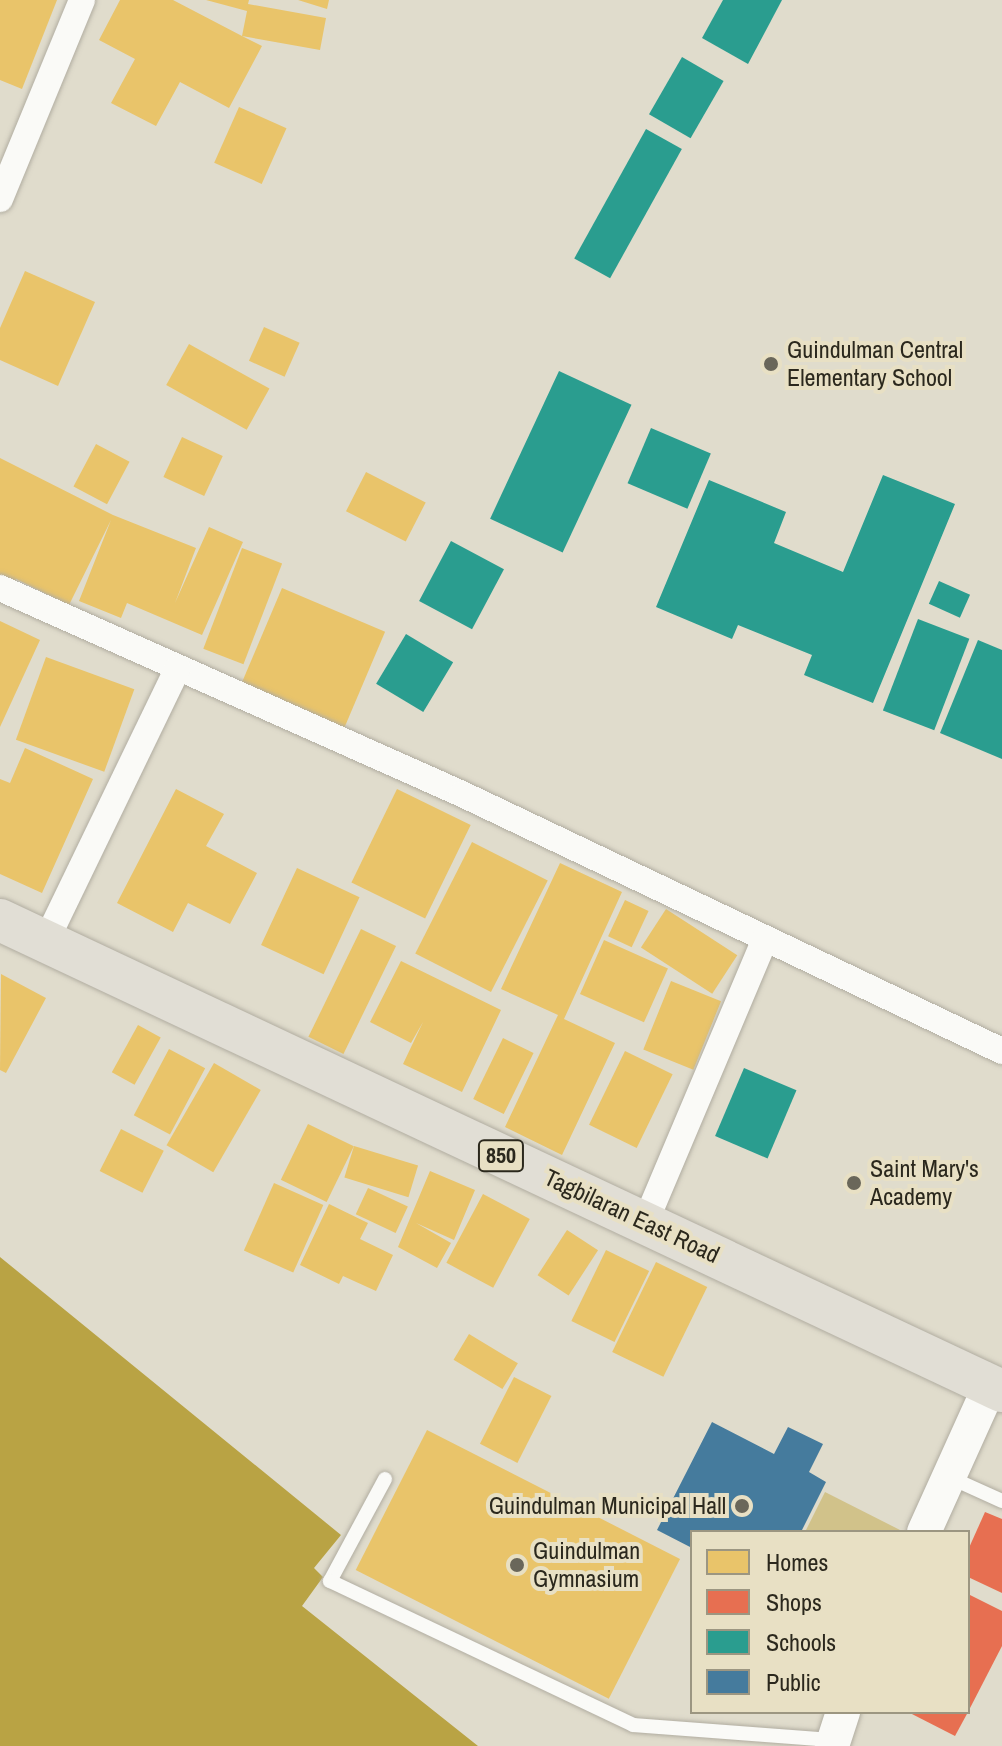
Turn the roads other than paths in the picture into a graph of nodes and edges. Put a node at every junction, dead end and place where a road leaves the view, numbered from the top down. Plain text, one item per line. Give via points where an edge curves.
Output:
1 (82, 0) edge
2 (0, 199) edge
3 (0, 588) edge
4 (178, 668) junction
5 (0, 920) edge
6 (765, 939) junction
7 (45, 943) junction
8 (1002, 1051) edge
9 (645, 1223) junction
10 (996, 1389) edge
11 (948, 1477) junction
12 (385, 1479) dead end
13 (1002, 1501) edge
14 (925, 1530) edge
15 (835, 1733) edge

1 - 2 street
3 - 4 street
4 - 6 street via 462,794
4 - 7 street
5 - 7 main road, Tagbilaran East Road / 850
6 - 8 street
6 - 9 street
7 - 9 main road, Tagbilaran East Road / 850
9 - 10 main road, Tagbilaran East Road / 850
10 - 11 street
11 - 13 lane
11 - 14 street
12 - 15 lane via 330,1581 633,1725

